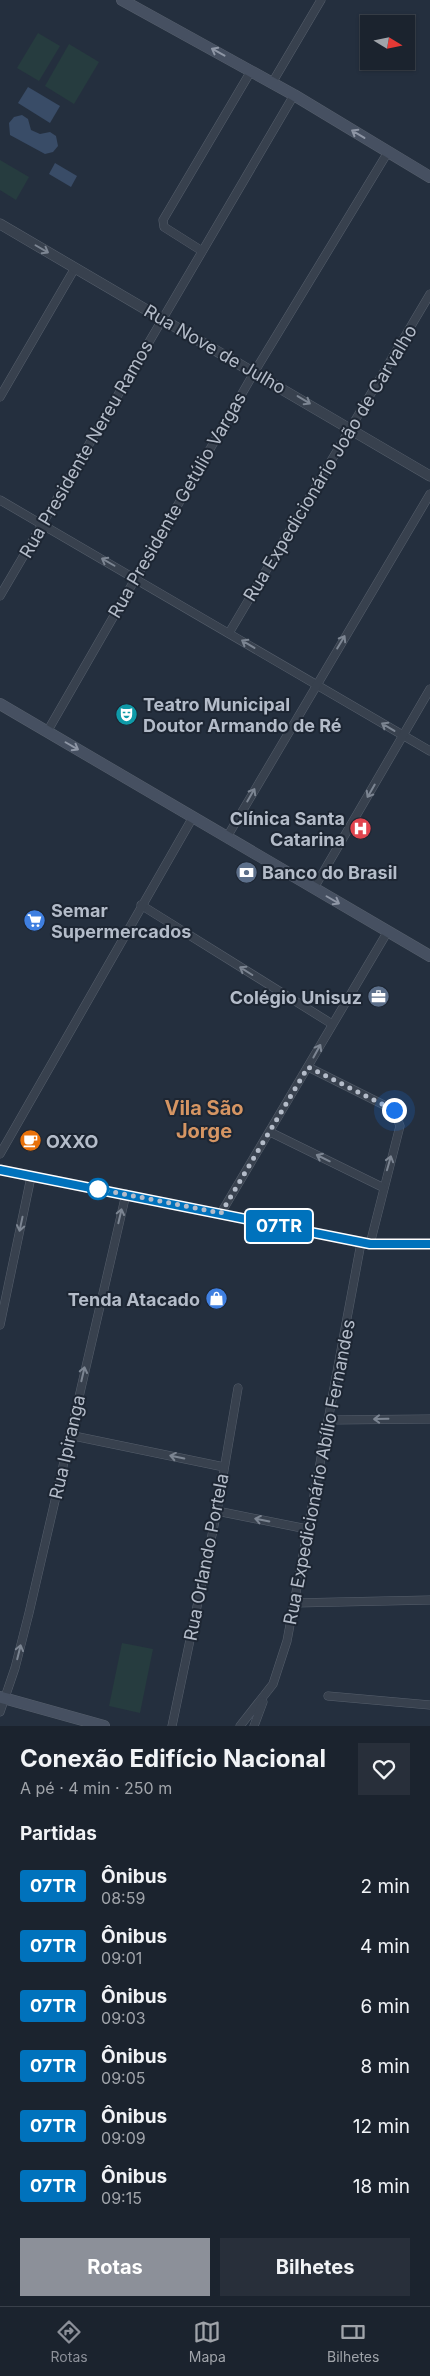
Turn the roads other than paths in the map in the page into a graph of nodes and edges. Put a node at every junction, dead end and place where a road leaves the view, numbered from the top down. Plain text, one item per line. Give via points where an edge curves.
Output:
1 (122, 0) edge
2 (321, 0) edge
3 (251, 71) junction
4 (272, 83) junction
5 (294, 95) junction
6 (388, 152) junction
7 (430, 177) edge
8 (0, 224) edge
9 (202, 251) junction
10 (75, 268) junction
11 (430, 294) edge
12 (162, 320) junction
13 (255, 371) junction
14 (0, 397) edge
15 (351, 429) junction
16 (430, 476) edge
17 (430, 494) edge
18 (0, 500) edge
19 (42, 524) junction
20 (134, 577) junction
21 (0, 596) edge
22 (229, 633) junction
23 (316, 684) junction
24 (430, 689) edge
25 (0, 704) edge
26 (47, 732) junction
27 (403, 736) junction
28 (430, 751) edge
29 (193, 817) junction
30 (227, 837) junction
31 (314, 888) junction
32 (141, 905) junction
33 (388, 931) junction
34 (430, 956) edge
35 (332, 1024) junction
36 (308, 1067) junction
37 (270, 1132) junction
38 (0, 1154) edge
39 (0, 1170) edge
40 (31, 1176) junction
41 (382, 1187) junction
42 (126, 1194) junction
43 (221, 1213) junction
44 (365, 1244) junction
45 (430, 1244) edge
46 (0, 1326) edge
47 (238, 1388) dead end
48 (430, 1419) edge
49 (329, 1420) junction
50 (69, 1435) junction
51 (224, 1467) junction
52 (217, 1511) junction
53 (307, 1529) junction
54 (430, 1600) edge
55 (294, 1603) junction
56 (328, 1696) dead end
57 (2, 1698) edge
58 (265, 1698) junction
59 (430, 1705) edge
60 (0, 1712) edge
61 (104, 1726) edge
62 (172, 1726) edge
63 (240, 1726) edge
64 (254, 1726) edge

3 -> 1 main road
2 - 4 street
3 - 4 main road
3 - 9 street via 163,220 164,227
4 - 5 main road
6 -> 5 main road
5 - 9 street, Rua Presidente Nereu Ramos
6 - 7 main road
6 - 13 street, Rua Presidente Getúlio Vargas
8 -> 10 street, Rua Nove de Julho
9 - 12 street, Rua Presidente Nereu Ramos
10 - 12 street, Rua Nove de Julho
10 - 14 street
11 - 15 street, Rua Expedicionário João de Carvalho
12 - 13 street, Rua Nove de Julho
12 - 19 street, Rua Presidente Nereu Ramos
13 -> 15 street, Rua Nove de Julho
13 - 20 street, Rua Presidente Getúlio Vargas
15 - 16 street, Rua Nove de Julho
15 - 22 street, Rua Expedicionário João de Carvalho
23 -> 17 street
18 - 19 street
20 -> 19 street
19 - 21 street, Rua Presidente Nereu Ramos
20 - 22 street
20 - 26 street, Rua Presidente Getúlio Vargas
23 -> 22 street
27 -> 23 street
30 -> 23 street
24 - 27 street
25 - 26 main road
26 -> 29 main road
27 - 28 street
27 -> 31 street
29 - 30 main road
29 - 32 street
30 - 31 main road
31 -> 33 main road
35 -> 32 street
32 - 38 street
33 - 34 main road
33 - 35 street
36 -> 35 street
36 - 37 street
41 -> 36 street, Rua Expedicionário Abílio Fernandes via 400,1126 394,1110
41 -> 37 street
37 - 43 street
39 - 40 street
40 - 42 street
40 -> 46 street
41 - 44 street, Rua Expedicionário Abílio Fernandes
42 - 43 street
50 -> 42 street, Rua Ipiranga
43 - 44 street
44 - 45 street
44 - 49 street, Rua Expedicionário Abílio Fernandes
47 - 51 street, Rua Orlando Portela
48 -> 49 street
49 - 53 street, Rua Expedicionário Abílio Fernandes
51 -> 50 street
57 -> 50 street, Rua Ipiranga via 26,1622
51 - 52 street, Rua Orlando Portela
53 -> 52 street
52 - 62 street, Rua Orlando Portela
53 - 55 street, Rua Expedicionário Abílio Fernandes
54 - 55 street
55 - 58 street, Rua Expedicionário Abílio Fernandes via 281,1664
56 - 59 street
57 - 60 street, Rua Ipiranga
57 - 61 main road
58 - 63 street, Rua Expedicionário Abílio Fernandes
58 - 64 street, Rua Expedicionário Abílio Fernandes

